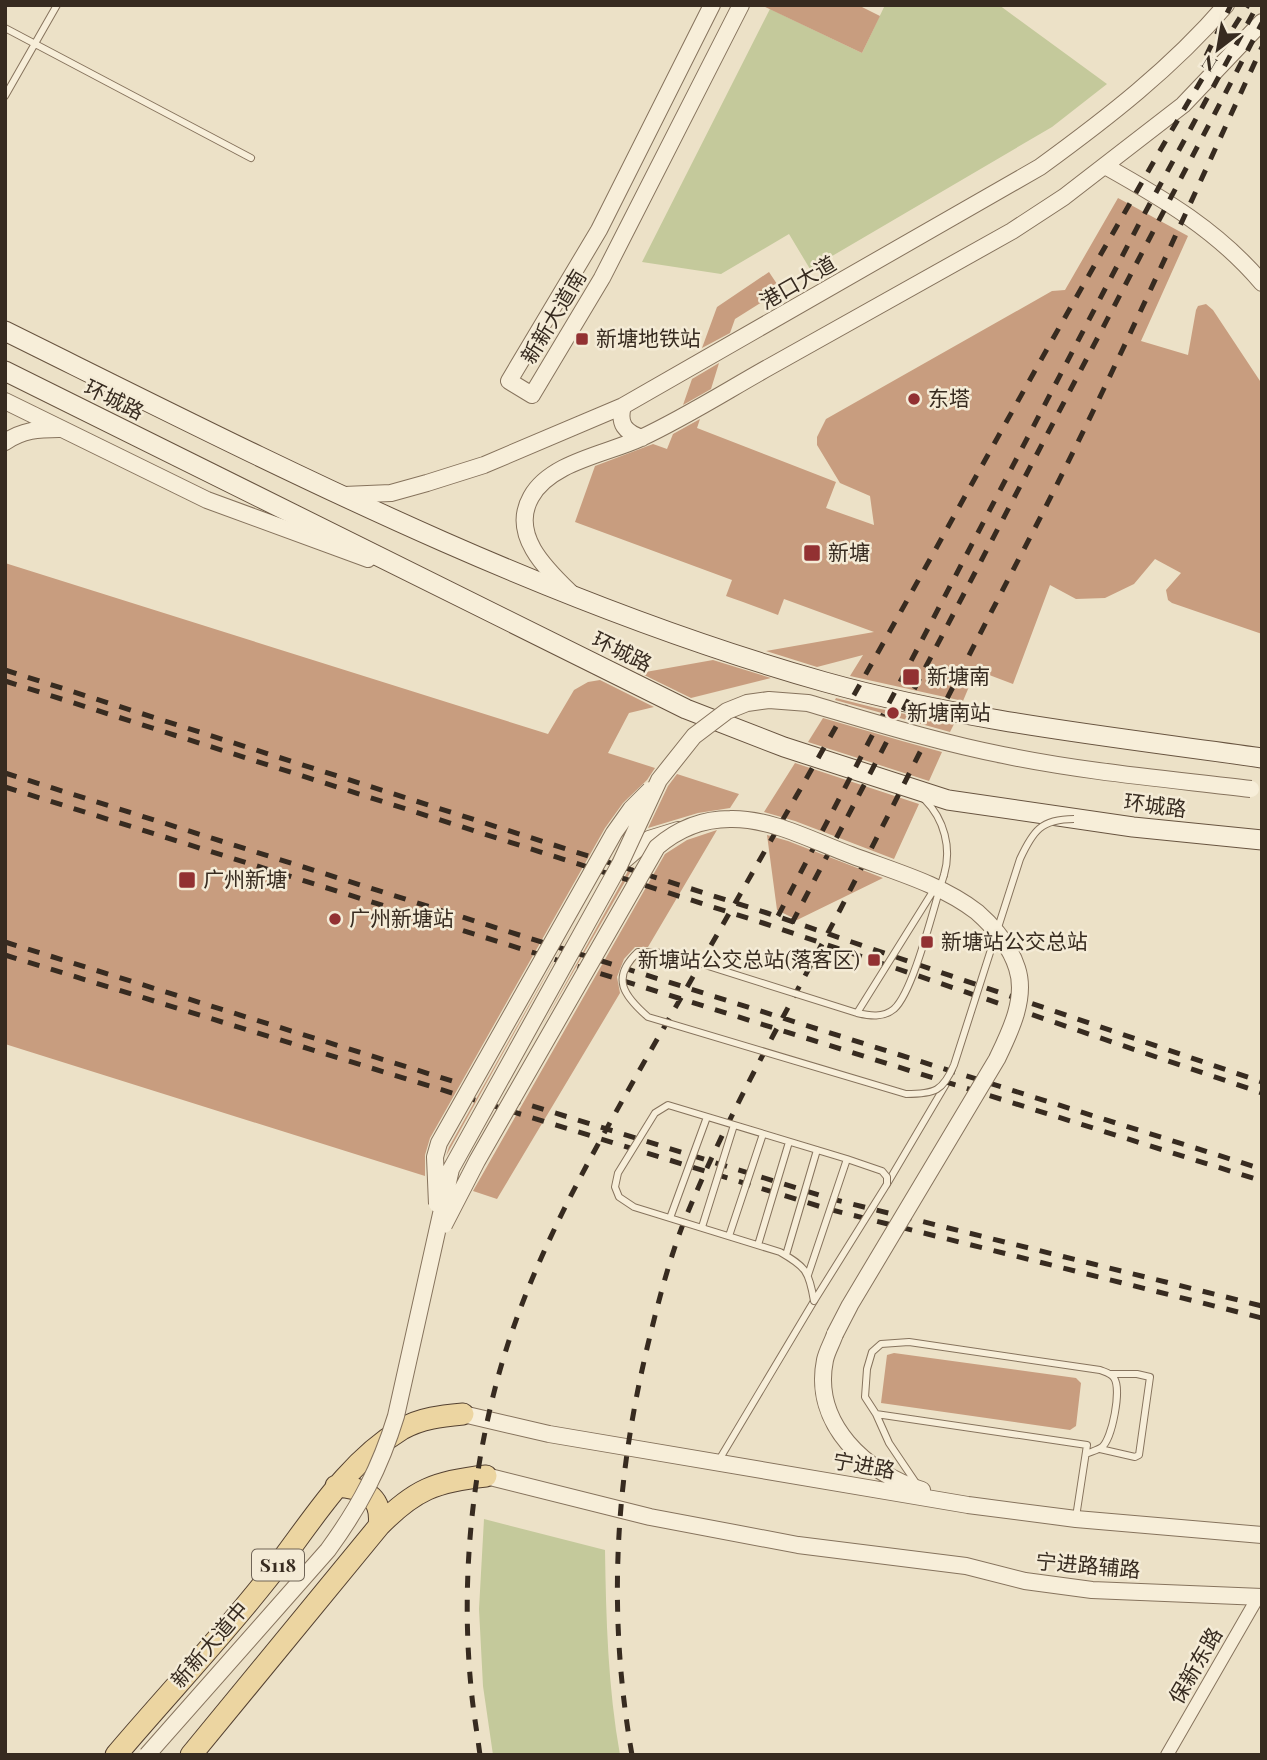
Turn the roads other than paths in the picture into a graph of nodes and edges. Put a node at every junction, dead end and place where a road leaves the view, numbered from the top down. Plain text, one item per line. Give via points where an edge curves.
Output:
1 (57, 5) edge
2 (712, 5) edge
3 (741, 5) edge
4 (1226, 5) edge
5 (1262, 22) edge
6 (5, 28) edge
7 (35, 44) junction
8 (5, 96) edge
9 (251, 158) dead end
10 (1105, 166) junction
11 (1262, 283) edge
12 (5, 331) edge
13 (5, 371) edge
14 (5, 401) edge
15 (623, 406) junction
16 (64, 428) junction
17 (642, 438) junction
18 (5, 442) edge
19 (338, 495) junction
20 (418, 577) junction
21 (572, 594) junction
22 (1262, 758) edge
23 (660, 780) junction
24 (886, 782) junction
25 (1256, 789) edge
26 (1074, 819) junction
27 (687, 828) junction
28 (1262, 840) edge
29 (620, 863) junction
30 (944, 875) junction
31 (857, 1013) junction
32 (946, 1084) junction
33 (707, 1117) junction
34 (734, 1125) junction
35 (763, 1134) junction
36 (789, 1142) junction
37 (817, 1150) junction
38 (847, 1159) junction
39 (887, 1184) junction
40 (670, 1218) junction
41 (438, 1224) junction
42 (702, 1227) junction
43 (729, 1236) junction
44 (758, 1245) junction
45 (786, 1255) junction
46 (430, 1261) junction
47 (808, 1275) junction
48 (814, 1301) junction
49 (1111, 1374) junction
50 (876, 1413) junction
51 (463, 1414) joint
52 (1099, 1448) junction
53 (1086, 1454) junction
54 (718, 1462) junction
55 (486, 1476) joint
56 (336, 1486) junction
57 (920, 1490) junction
58 (968, 1505) junction
59 (1076, 1519) junction
60 (379, 1526) junction
61 (1262, 1535) edge
62 (1260, 1597) edge
63 (192, 1754) edge
64 (116, 1755) edge
65 (147, 1755) edge
66 (1167, 1755) edge

1 - 7 lane
2 - 3 street, 新新大道南 via 599,230 509,381 533,394 608,267
4 - 15 street, 港口大道 via 1154,78 1040,167
5 - 10 street via 1183,105
6 - 7 lane
7 - 8 lane
7 - 9 lane
10 - 11 street via 1227,244
10 - 17 street via 1012,230
12 - 19 main road, 环城路
13 - 20 main road, 环城路
14 - 16 street
15 - 17 street via 622,426
15 - 19 street, 港口大道 via 484,465 427,483 391,493
16 - 18 street via 31,430
16 - 20 street via 207,500
17 - 21 street via 551,474 527,504 532,547
19 - 21 main road, 环城路
20 - 24 main road, 环城路 via 685,709
21 - 22 main road, 环城路 via 826,682 1008,722
23 - 25 street, bridge via 711,720 747,703 790,700 1003,755
23 - 29 street, bridge
23 - 41 street, bridge via 614,833 439,1143 435,1157
24 - 26 main road, 环城路, bridge via 948,800
24 - 30 lane via 920,794 936,811 946,836
26 - 28 main road, 环城路
26 - 32 lane, bridge via 1056,819 1042,827 1020,859
27 - 29 street, bridge via 649,839
27 - 46 street, bridge via 670,836 647,861 460,1193
27 - 57 street, bridge via 704,821 755,821 928,885 991,926 1018,970 1018,1005 997,1059 850,1305 825,1359 826,1405 836,1428 853,1450 880,1471
29 - 41 street, bridge via 458,1152
30 - 31 lane, bridge
30 - 31 lane, bridge via 902,999 882,1016
31 - 32 lane, bridge via 667,953 638,952 622,973 631,1002 648,1017 906,1094 928,1094
32 - 39 lane, bridge
33 - 34 lane, bridge
33 - 40 lane, bridge
33 - 40 lane, bridge via 668,1105 655,1113 618,1173 615,1187 619,1197 634,1207
34 - 35 lane, bridge
34 - 42 lane, bridge
35 - 36 lane, bridge
35 - 43 lane, bridge
36 - 37 lane, bridge
36 - 44 lane, bridge
37 - 38 lane, bridge
37 - 45 lane, bridge
38 - 39 lane, bridge via 882,1171
38 - 47 lane, bridge
39 - 48 lane, bridge
40 - 42 lane, bridge
41 - 46 street, bridge
42 - 43 lane, bridge
43 - 44 lane, bridge
44 - 45 lane, bridge
45 - 47 lane, bridge
46 - 65 street, bridge via 396,1416 370,1486 313,1568
47 - 48 lane, bridge
48 - 54 lane
49 - 50 lane via 909,1342 881,1344 872,1352 865,1387 865,1397
49 - 52 lane via 1118,1390 1111,1433
49 - 52 lane via 1150,1377 1139,1455
50 - 53 lane via 1087,1445
50 - 57 lane via 889,1443
51 - 54 street, 宁进路 via 549,1434
51 - 56 main road, 新新大道中 / S118 via 432,1417 404,1427
52 - 53 lane
53 - 59 lane
54 - 58 street, 宁进路
55 - 60 main road via 425,1489
55 - 62 street, 宁进路辅路 via 650,1517 798,1545 966,1566 1025,1581 1092,1590
56 - 60 main road via 354,1488 373,1498 379,1507
56 - 64 main road, 新新大道中 / S118 via 247,1603
57 - 58 street
58 - 59 street, 宁进路
59 - 61 street, 宁进路
60 - 63 main road
62 - 66 street, 保新东路

